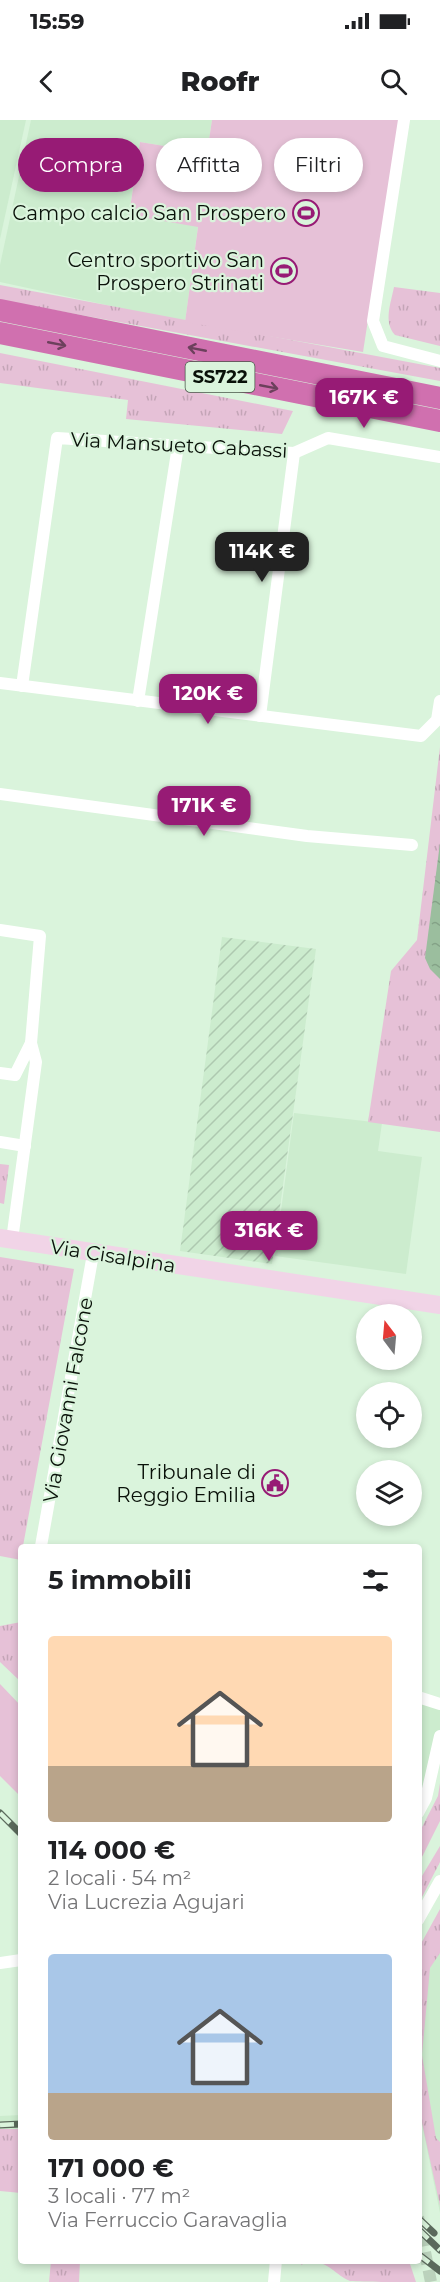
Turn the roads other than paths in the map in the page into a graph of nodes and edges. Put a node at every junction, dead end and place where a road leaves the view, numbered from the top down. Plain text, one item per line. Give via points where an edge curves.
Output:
1 (404, 120) edge
2 (0, 310) edge
3 (0, 333) edge
4 (440, 361) edge
5 (440, 398) edge
6 (440, 421) edge
7 (178, 446) junction
8 (294, 453) junction
9 (440, 458) edge
10 (0, 683) edge
11 (22, 686) junction
12 (138, 701) junction
13 (440, 701) edge
14 (260, 716) junction
15 (0, 794) edge
16 (412, 845) dead end
17 (0, 930) edge
18 (31, 1042) junction
19 (0, 1073) edge
20 (0, 1142) edge
21 (26, 1146) junction
22 (6, 1239) edge
23 (93, 1254) junction
24 (440, 1305) edge
25 (41, 1544) edge
26 (422, 1698) edge
27 (440, 1704) edge
28 (440, 1736) edge
29 (422, 1806) edge
30 (440, 1881) edge
31 (422, 1913) edge
32 (18, 1960) edge
33 (0, 1963) edge
34 (276, 2264) edge
35 (274, 2282) edge

1 - 4 street via 373,321 383,346
5 -> 2 highway, SS722
3 -> 6 highway, SS722
7 - 8 street, Via Mansueto Cabassi
7 - 11 street, Via Mansueto Cabassi via 57,438
7 - 12 street
8 - 9 street, Via Mansueto Cabassi via 328,438
8 - 14 street
10 - 11 street
11 - 12 street
12 - 14 street
13 - 14 street via 437,720 421,736
15 - 16 street via 307,836
17 - 18 street via 40,936
18 - 19 street via 15,1075
18 - 21 street via 36,1062
20 - 21 street
21 - 22 street
22 - 23 main road, Via Cisalpina
23 - 24 main road, Via Cisalpina
23 - 25 street, Via Giovanni Falcone
26 - 27 street
28 - 29 street
30 - 31 street
32 - 33 street
34 - 35 street

